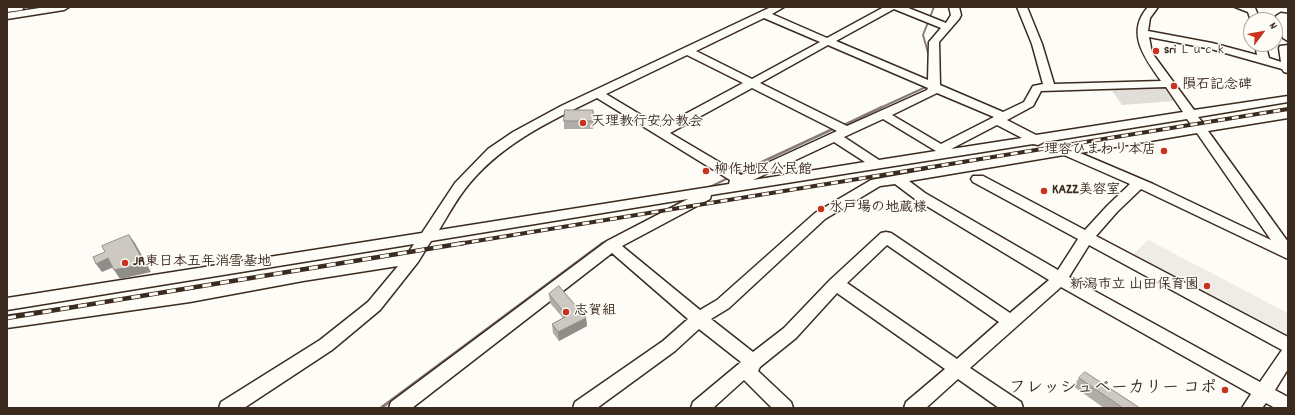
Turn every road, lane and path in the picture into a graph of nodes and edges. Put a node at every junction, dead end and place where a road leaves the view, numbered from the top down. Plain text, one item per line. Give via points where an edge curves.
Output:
1 (17, 7) edge
2 (64, 7) edge
3 (779, 7) edge
4 (891, 7) edge
5 (897, 7) edge
6 (954, 7) edge
7 (1022, 7) edge
8 (1153, 7) edge
9 (1240, 7) edge
10 (7, 8) edge
11 (1252, 12) edge
12 (764, 14) junction
13 (7, 16) edge
14 (1288, 17) edge
15 (948, 27) junction
16 (1143, 33) junction
17 (1288, 38) edge
18 (829, 42) junction
19 (1288, 48) edge
20 (688, 51) junction
21 (1262, 52) edge
22 (1264, 61) junction
23 (1288, 68) edge
24 (753, 84) junction
25 (1168, 84) junction
26 (934, 87) junction
27 (1049, 87) junction
28 (598, 94) junction
29 (1288, 99) edge
30 (882, 114) junction
31 (1288, 114) edge
32 (1192, 115) junction
33 (1001, 119) junction
34 (1201, 128) junction
35 (847, 131) junction
36 (662, 132) junction
37 (835, 137) junction
38 (1036, 140) junction
39 (1064, 151) junction
40 (878, 165) junction
41 (896, 179) junction
42 (978, 179) dead end
43 (741, 180) junction
44 (1139, 184) junction
45 (714, 191) junction
46 (1086, 238) junction
47 (425, 239) junction
48 (612, 245) junction
49 (1288, 254) edge
50 (413, 258) junction
51 (1060, 280) junction
52 (836, 284) junction
53 (7, 304) edge
54 (699, 319) junction
55 (7, 322) edge
56 (1011, 322) junction
57 (1288, 345) edge
58 (1288, 354) edge
59 (753, 362) junction
60 (957, 369) junction
61 (1263, 393) junction
62 (1288, 406) edge
63 (228, 408) edge
64 (398, 408) edge
65 (583, 408) edge
66 (700, 408) edge
67 (784, 408) edge
68 (912, 408) edge
69 (1014, 408) edge
70 (1251, 408) edge

1 - 10 highway
2 - 13 street
3 - 12 street
4 - 18 street
5 - 15 street
6 - 15 street via 956,15
7 - 27 street via 1037,44
8 - 16 street via 1142,25
9 - 11 street
12 - 18 street
12 - 20 street
14 - 17 street via 1282,16
15 - 26 street via 934,42
16 - 22 street via 1212,46
16 - 25 street via 1147,52
18 - 24 street
18 - 26 street
19 - 23 street via 1284,48
20 - 24 street
20 - 28 street
21 - 22 street
22 - 23 street
24 - 35 street
24 - 36 street
25 - 27 street
25 - 32 street
26 - 30 street via 932,92
26 - 33 street
27 - 33 street via 1038,88 1029,104
28 - 36 street
28 - 47 street via 517,135 493,152 460,186
29 - 32 street
30 - 33 street via 942,149
30 - 35 street
31 - 34 street
32 - 34 street
32 - 38 street
33 - 38 street
34 - 39 street
34 - 49 street
35 - 37 street
36 - 43 street
37 - 40 street
37 - 43 street
38 - 39 street
38 - 40 street
39 - 41 street
39 - 44 street
40 - 45 street
41 - 51 street
41 - 54 street via 876,183 820,216 723,304
42 - 46 street
43 - 45 street
44 - 46 street
44 - 49 street
45 - 47 street
45 - 48 street
46 - 51 street
46 - 57 street
47 - 50 street
47 - 53 street
48 - 54 street
48 - 64 street
50 - 55 street via 190,296
50 - 63 street via 374,306 332,340
51 - 56 street
51 - 61 street
52 - 56 street via 886,237
52 - 59 street via 790,333
52 - 60 street
54 - 59 street
54 - 65 street via 669,346
56 - 60 street
58 - 61 street
59 - 66 street
59 - 67 street via 748,373
60 - 68 street
60 - 69 street
61 - 62 street
61 - 70 street

